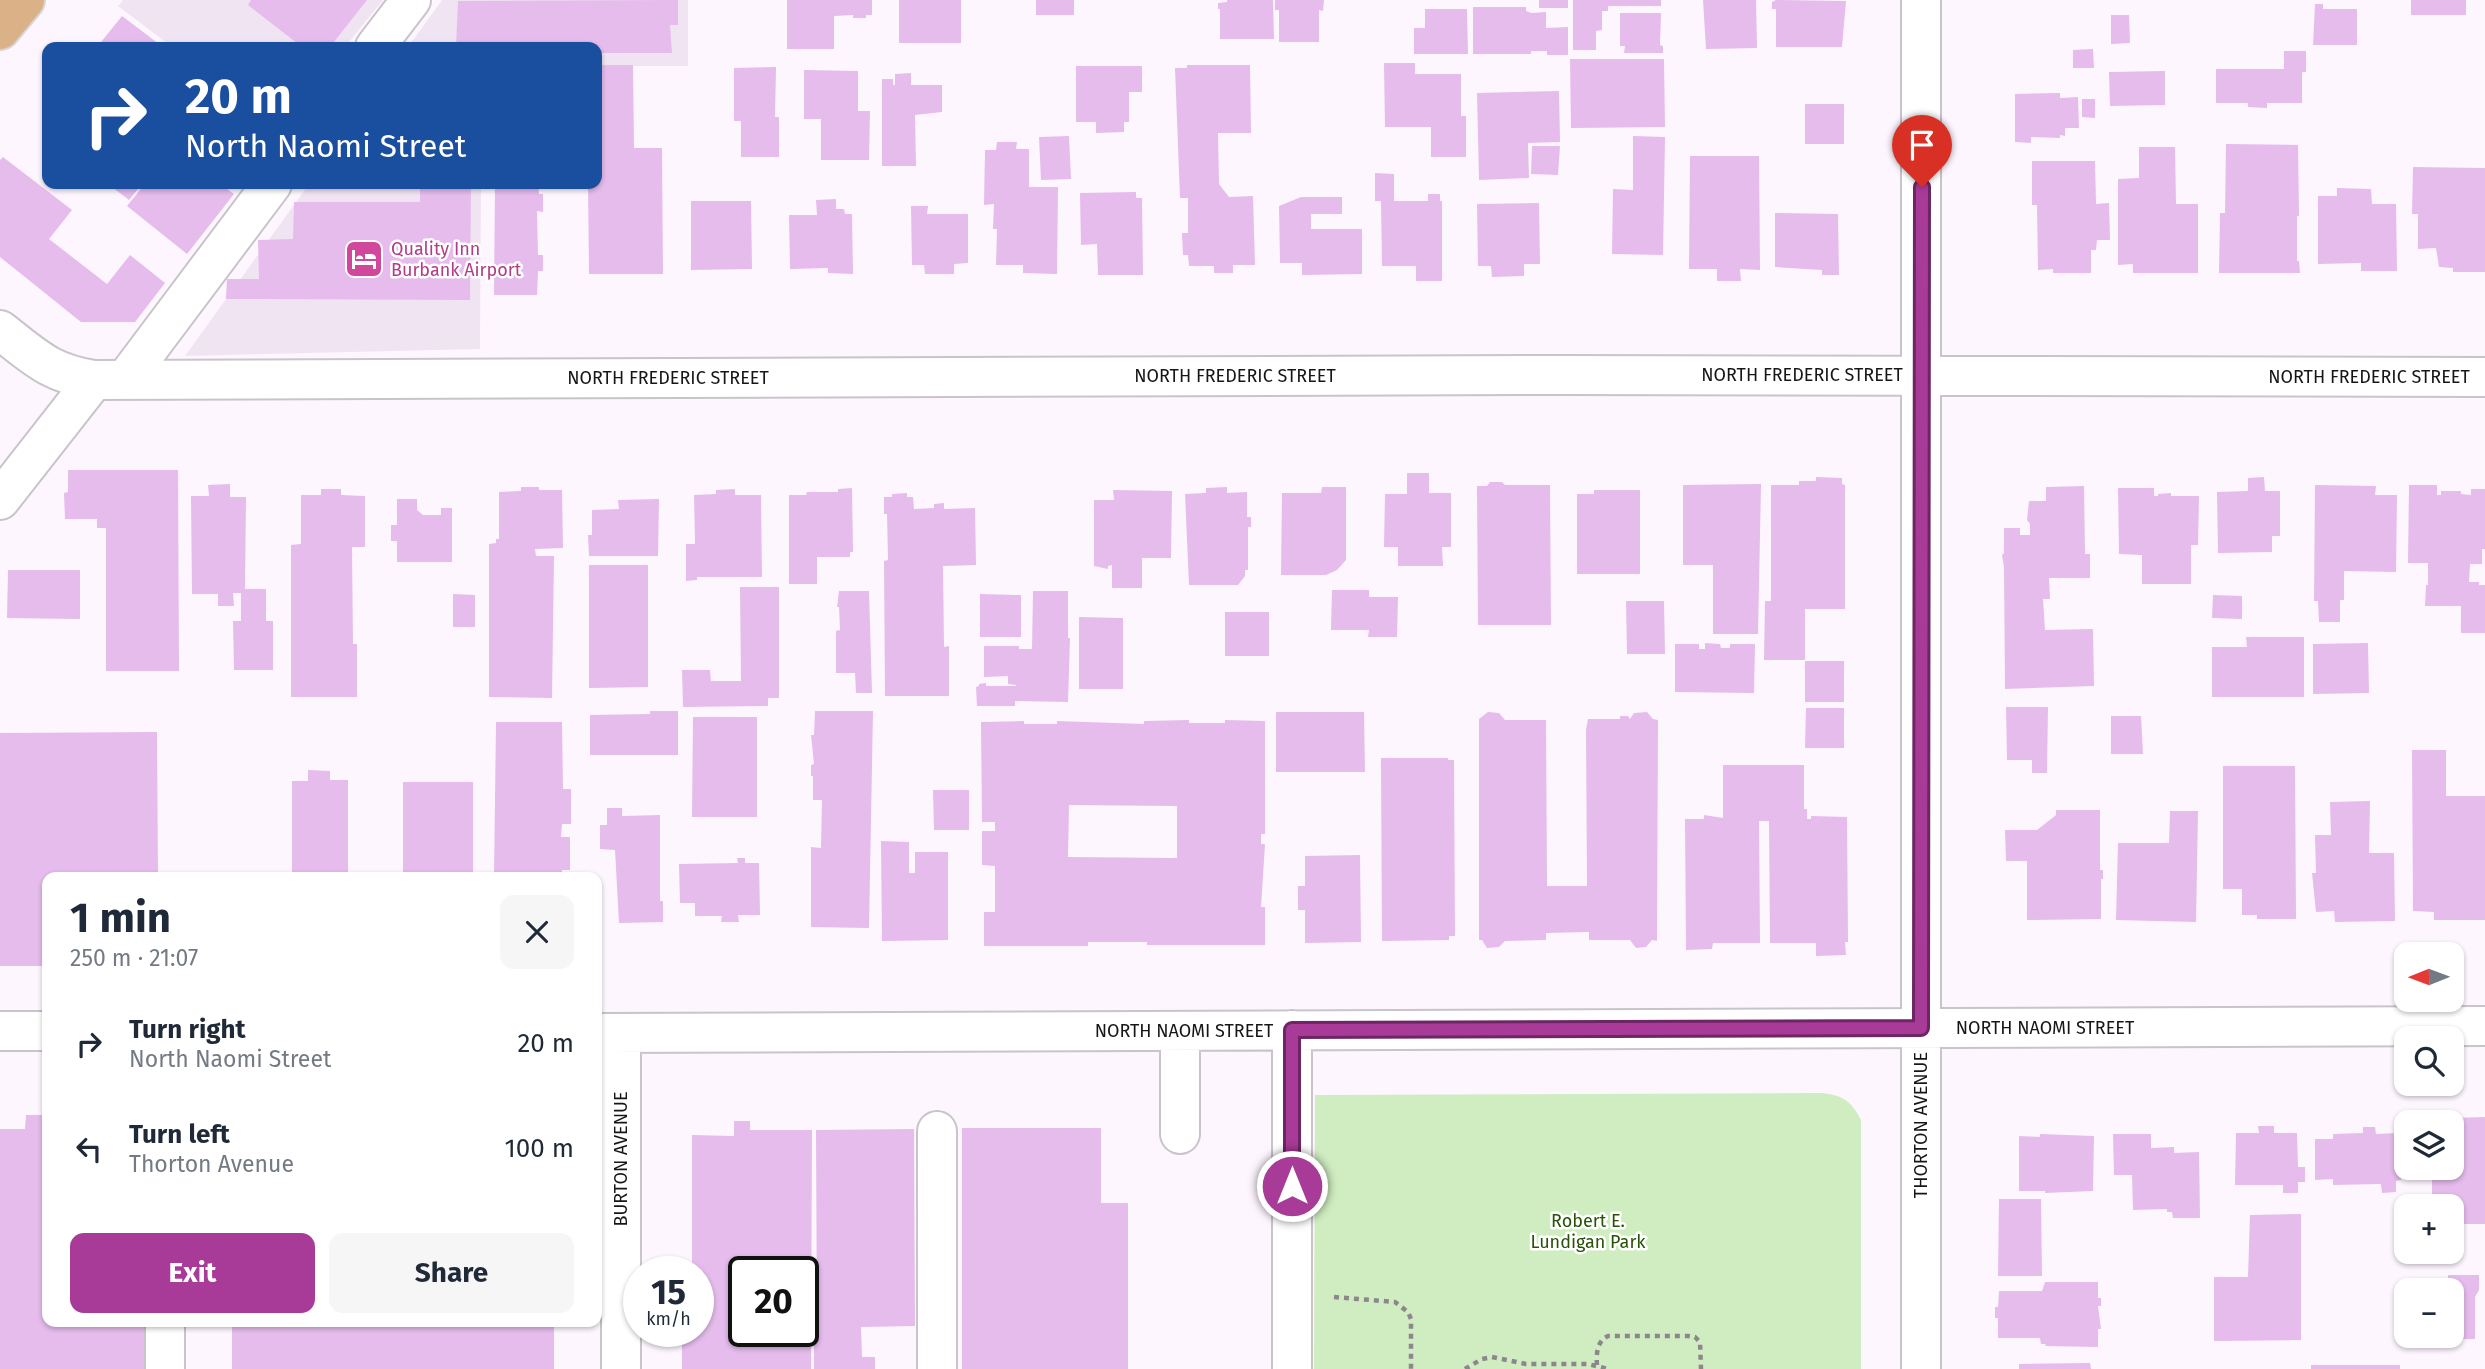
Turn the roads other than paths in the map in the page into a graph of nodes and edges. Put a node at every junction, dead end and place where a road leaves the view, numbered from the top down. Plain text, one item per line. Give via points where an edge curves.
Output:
1 (411, 0) edge
2 (1921, 0) edge
3 (379, 42) edge
4 (268, 189) edge
5 (0, 330) edge
6 (1922, 375) junction
7 (2485, 377) edge
8 (109, 380) junction
9 (0, 500) edge
10 (2485, 1026) edge
11 (1921, 1028) junction
12 (1292, 1030) junction
13 (0, 1031) edge
14 (42, 1031) edge
15 (1180, 1031) junction
16 (609, 1033) edge
17 (937, 1131) dead end
18 (1180, 1134) dead end
19 (165, 1327) edge
20 (165, 1369) edge
21 (621, 1369) edge
22 (937, 1369) edge
23 (1292, 1369) edge
24 (1921, 1369) edge

1 - 3 street
2 - 6 street, THORTON AVENUE
4 - 8 street
5 - 8 street, NORTH FREDERIC STREET via 52,369
6 - 7 street, NORTH FREDERIC STREET
6 - 8 street, NORTH FREDERIC STREET
6 - 11 street, THORTON AVENUE
8 - 9 street
10 - 11 street, NORTH NAOMI STREET
11 - 12 street, NORTH NAOMI STREET
11 - 24 street, THORTON AVENUE
12 - 15 street, NORTH NAOMI STREET
12 - 23 street
13 - 14 street
15 - 16 street, NORTH NAOMI STREET
15 - 18 street
16 - 21 street, BURTON AVENUE
17 - 22 street
19 - 20 street

